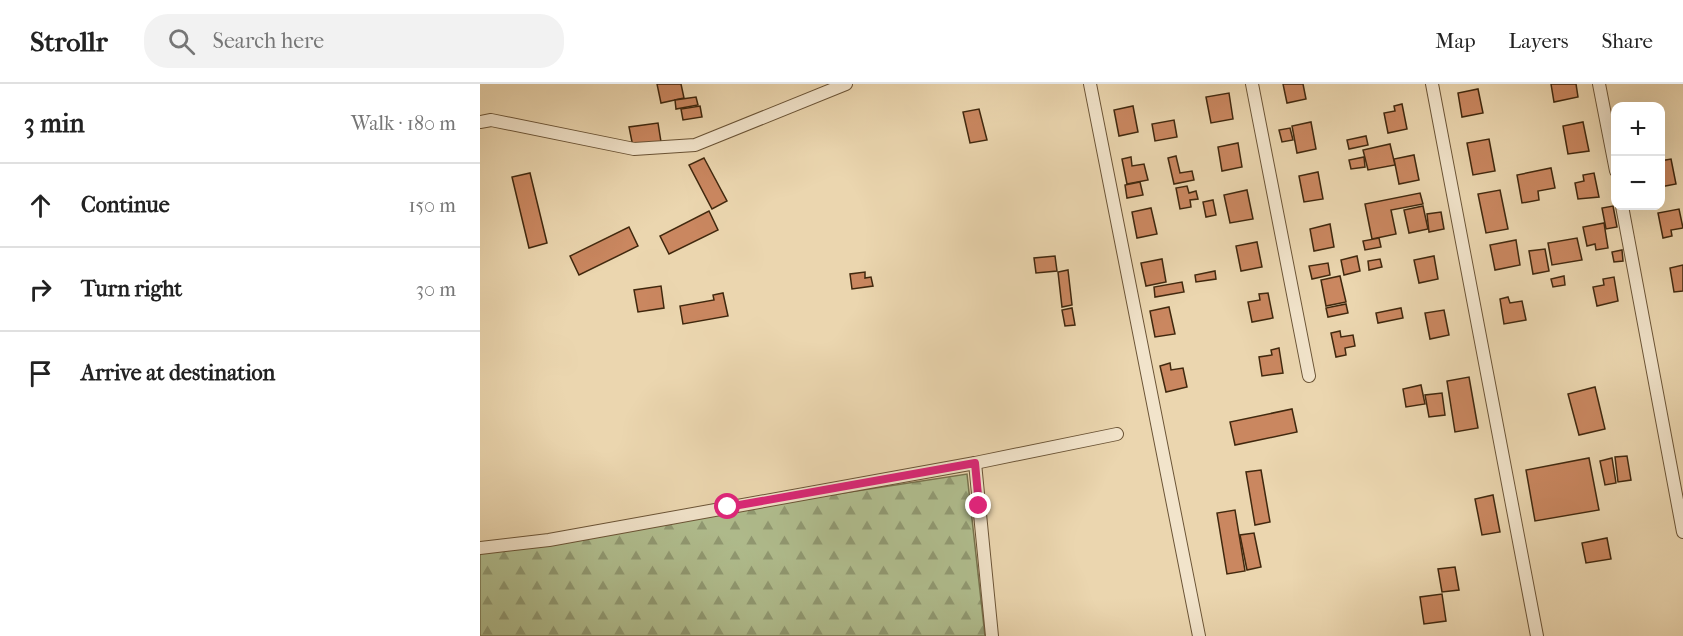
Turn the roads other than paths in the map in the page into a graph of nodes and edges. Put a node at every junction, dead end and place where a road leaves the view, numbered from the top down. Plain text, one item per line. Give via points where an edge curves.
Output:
1 (846, 84) edge
2 (1090, 84) edge
3 (1252, 84) edge
4 (1432, 84) edge
5 (1599, 84) edge
6 (480, 122) edge
7 (1613, 156) edge
8 (1623, 210) edge
9 (1309, 376) dead end
10 (1117, 434) dead end
11 (975, 463) junction
12 (1683, 532) edge
13 (480, 548) edge
14 (992, 636) edge
15 (1199, 636) edge
16 (1537, 636) edge

1 - 6 street via 695,145 634,148 491,120
2 - 15 street
3 - 9 street
4 - 16 street
5 - 7 street
8 - 12 street
10 - 11 street
11 - 13 street via 549,540
11 - 14 street

